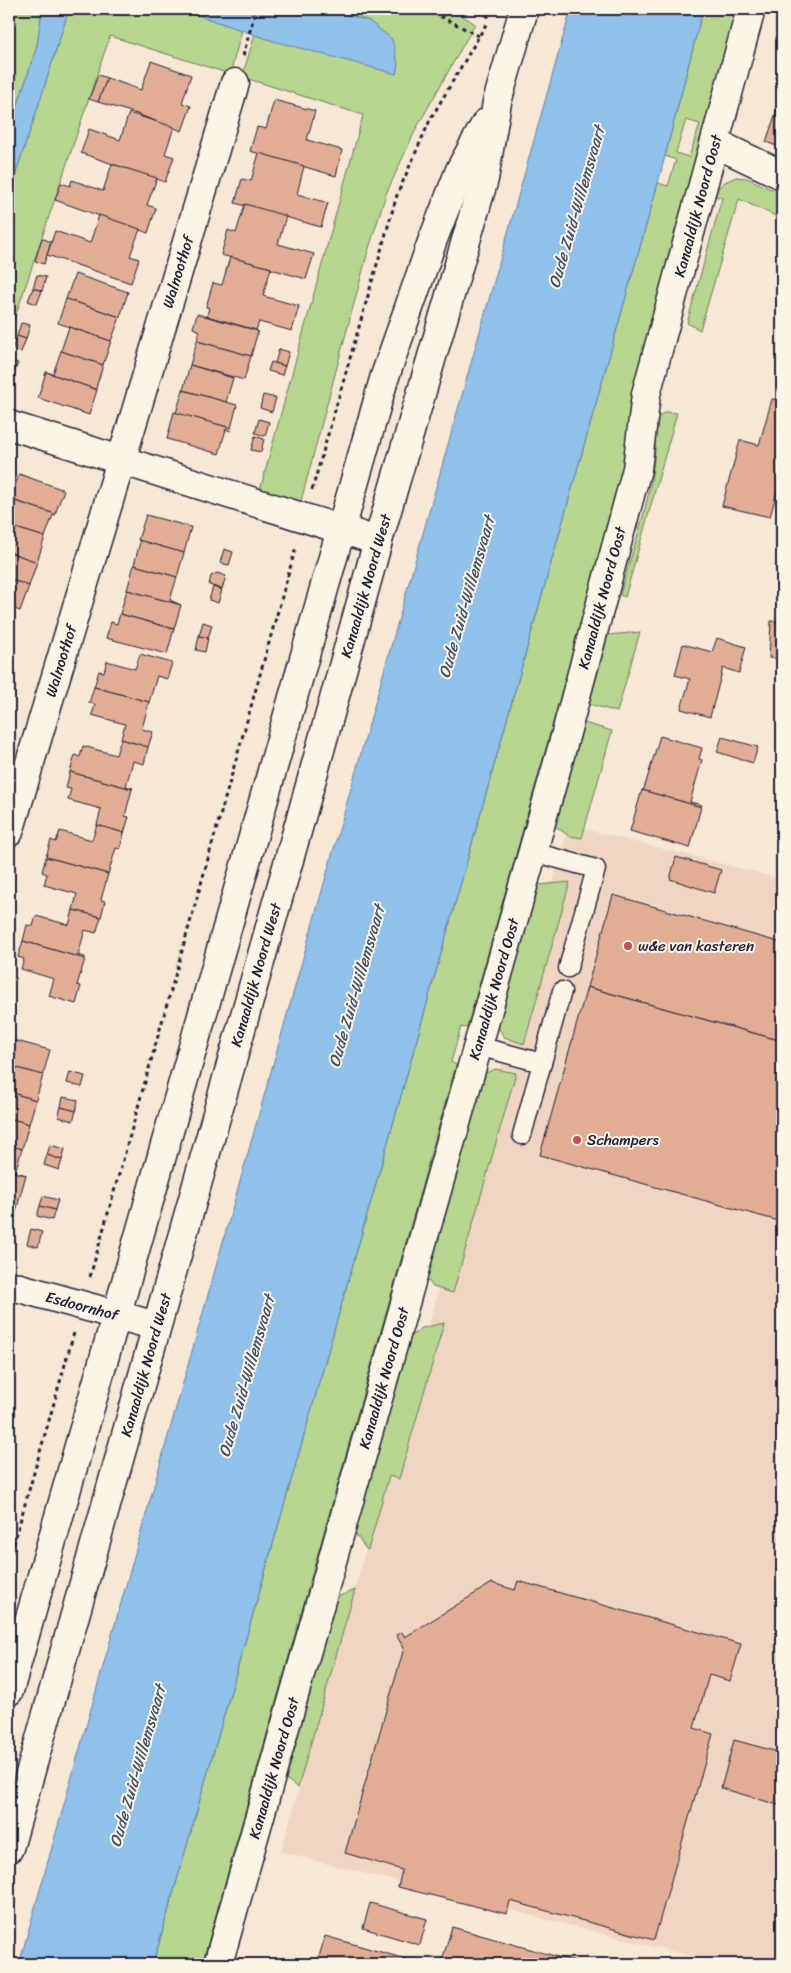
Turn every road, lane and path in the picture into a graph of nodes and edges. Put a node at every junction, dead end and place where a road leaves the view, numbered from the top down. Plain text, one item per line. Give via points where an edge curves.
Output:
1 (256, 9) edge
2 (426, 9) edge
3 (471, 9) edge
4 (493, 9) edge
5 (524, 9) edge
6 (751, 9) edge
7 (490, 16) junction
8 (479, 36) junction
9 (247, 39) dead end
10 (235, 83) dead end
11 (498, 102) junction
12 (715, 143) junction
13 (782, 175) edge
14 (9, 425) edge
15 (121, 460) junction
16 (304, 518) junction
17 (341, 530) junction
18 (378, 541) junction
19 (9, 832) edge
20 (532, 852) junction
21 (568, 968) dead end
22 (562, 990) dead end
23 (478, 1046) junction
24 (542, 1063) junction
25 (522, 1135) dead end
26 (9, 1285) edge
27 (81, 1307) junction
28 (115, 1314) junction
29 (156, 1326) junction
30 (9, 1560) edge
31 (9, 1691) edge
32 (9, 1848) edge
33 (218, 1964) edge

1 - 9 path
2 - 8 path
3 - 7 path
4 - 7 path
5 - 11 main road, Kanaaldijk Noord West
6 - 12 main road, Kanaaldijk Noord Oost
7 - 8 path
8 - 16 path via 430,120 397,195
10 - 15 main road, Walnoothof
11 - 17 main road, Kanaaldijk Noord West via 460,170 432,242 384,379
11 - 18 main road, Kanaaldijk Noord West via 484,179
12 - 13 main road
12 - 20 main road, Kanaaldijk Noord Oost via 646,394 637,469
14 - 15 main road
15 - 16 main road
15 - 19 main road, Walnoothof
16 - 17 main road
16 - 27 path
17 - 18 main road
17 - 28 main road, Kanaaldijk Noord West
18 - 29 main road, Kanaaldijk Noord West
20 - 21 lane via 596,869
20 - 23 main road, Kanaaldijk Noord Oost
22 - 24 lane
23 - 24 lane
23 - 33 main road, Kanaaldijk Noord Oost
24 - 25 lane
26 - 27 main road, Esdoornhof
27 - 28 main road, Esdoornhof
27 - 30 path
28 - 29 main road, Esdoornhof
28 - 31 main road, Kanaaldijk Noord West
29 - 32 main road, Kanaaldijk Noord West

